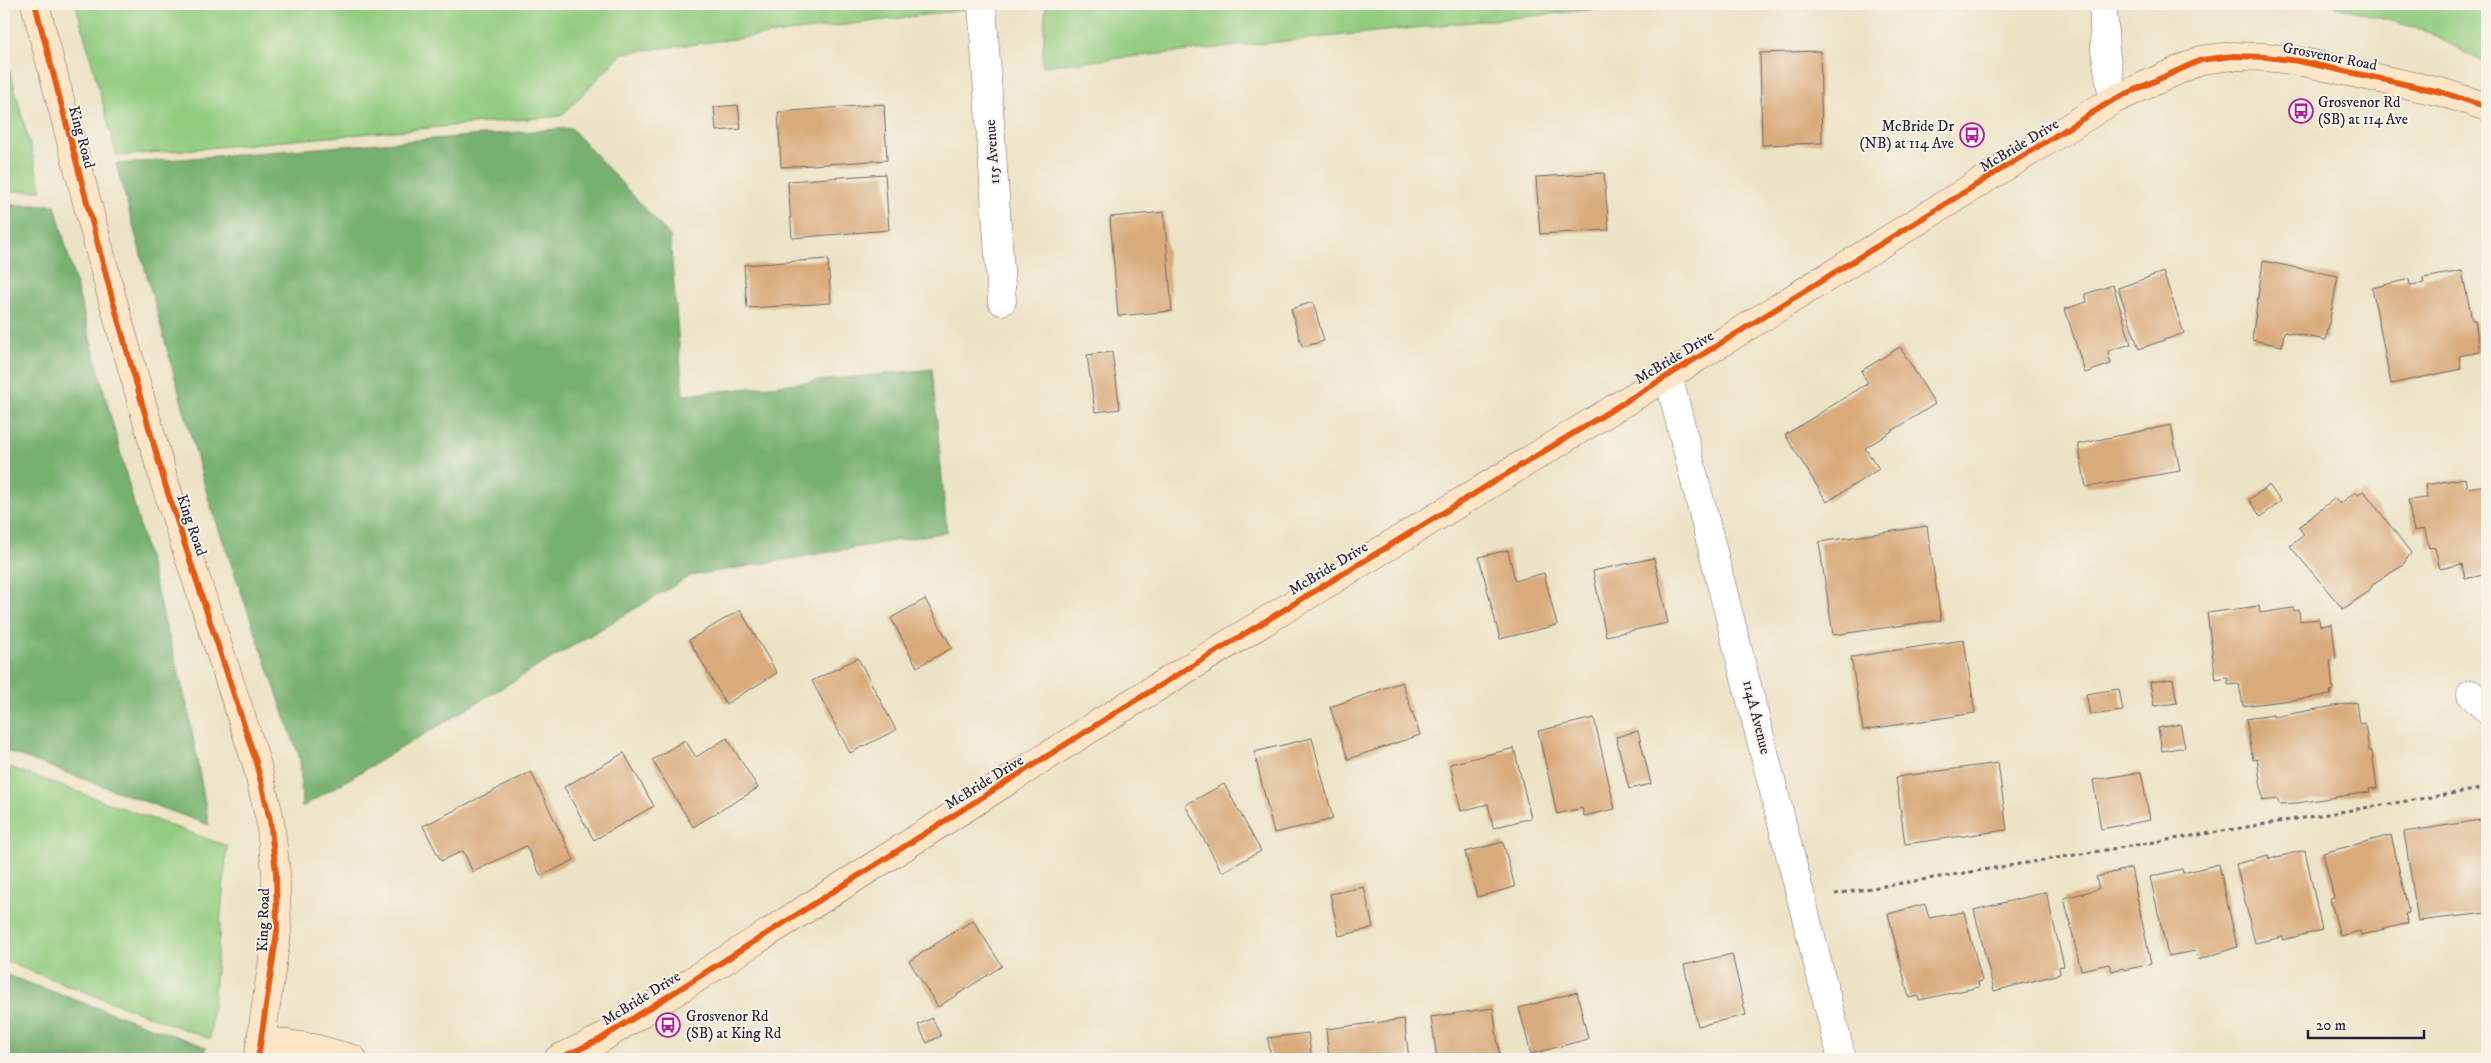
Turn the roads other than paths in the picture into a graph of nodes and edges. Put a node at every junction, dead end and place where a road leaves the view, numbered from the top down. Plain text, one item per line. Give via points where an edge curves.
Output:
1 (35, 4) edge
2 (982, 4) edge
3 (2103, 4) edge
4 (2113, 100) junction
5 (2487, 107) edge
6 (1002, 301) dead end
7 (1668, 375) junction
8 (261, 1049) edge
9 (353, 1059) edge
10 (558, 1059) edge
11 (1842, 1059) edge

1 - 8 street, King Road via 112,298 165,484 256,762 270,820 276,872 277,932
2 - 6 street, 115 Avenue
3 - 4 street via 2105,49
4 - 5 street, Grosvenor Road via 2201,60 2233,56 2298,61 2442,92
4 - 7 street, McBride Drive
7 - 10 street, McBride Drive via 1123,708 599,1040
7 - 11 street, 114A Avenue
8 - 9 street via 314,1048

